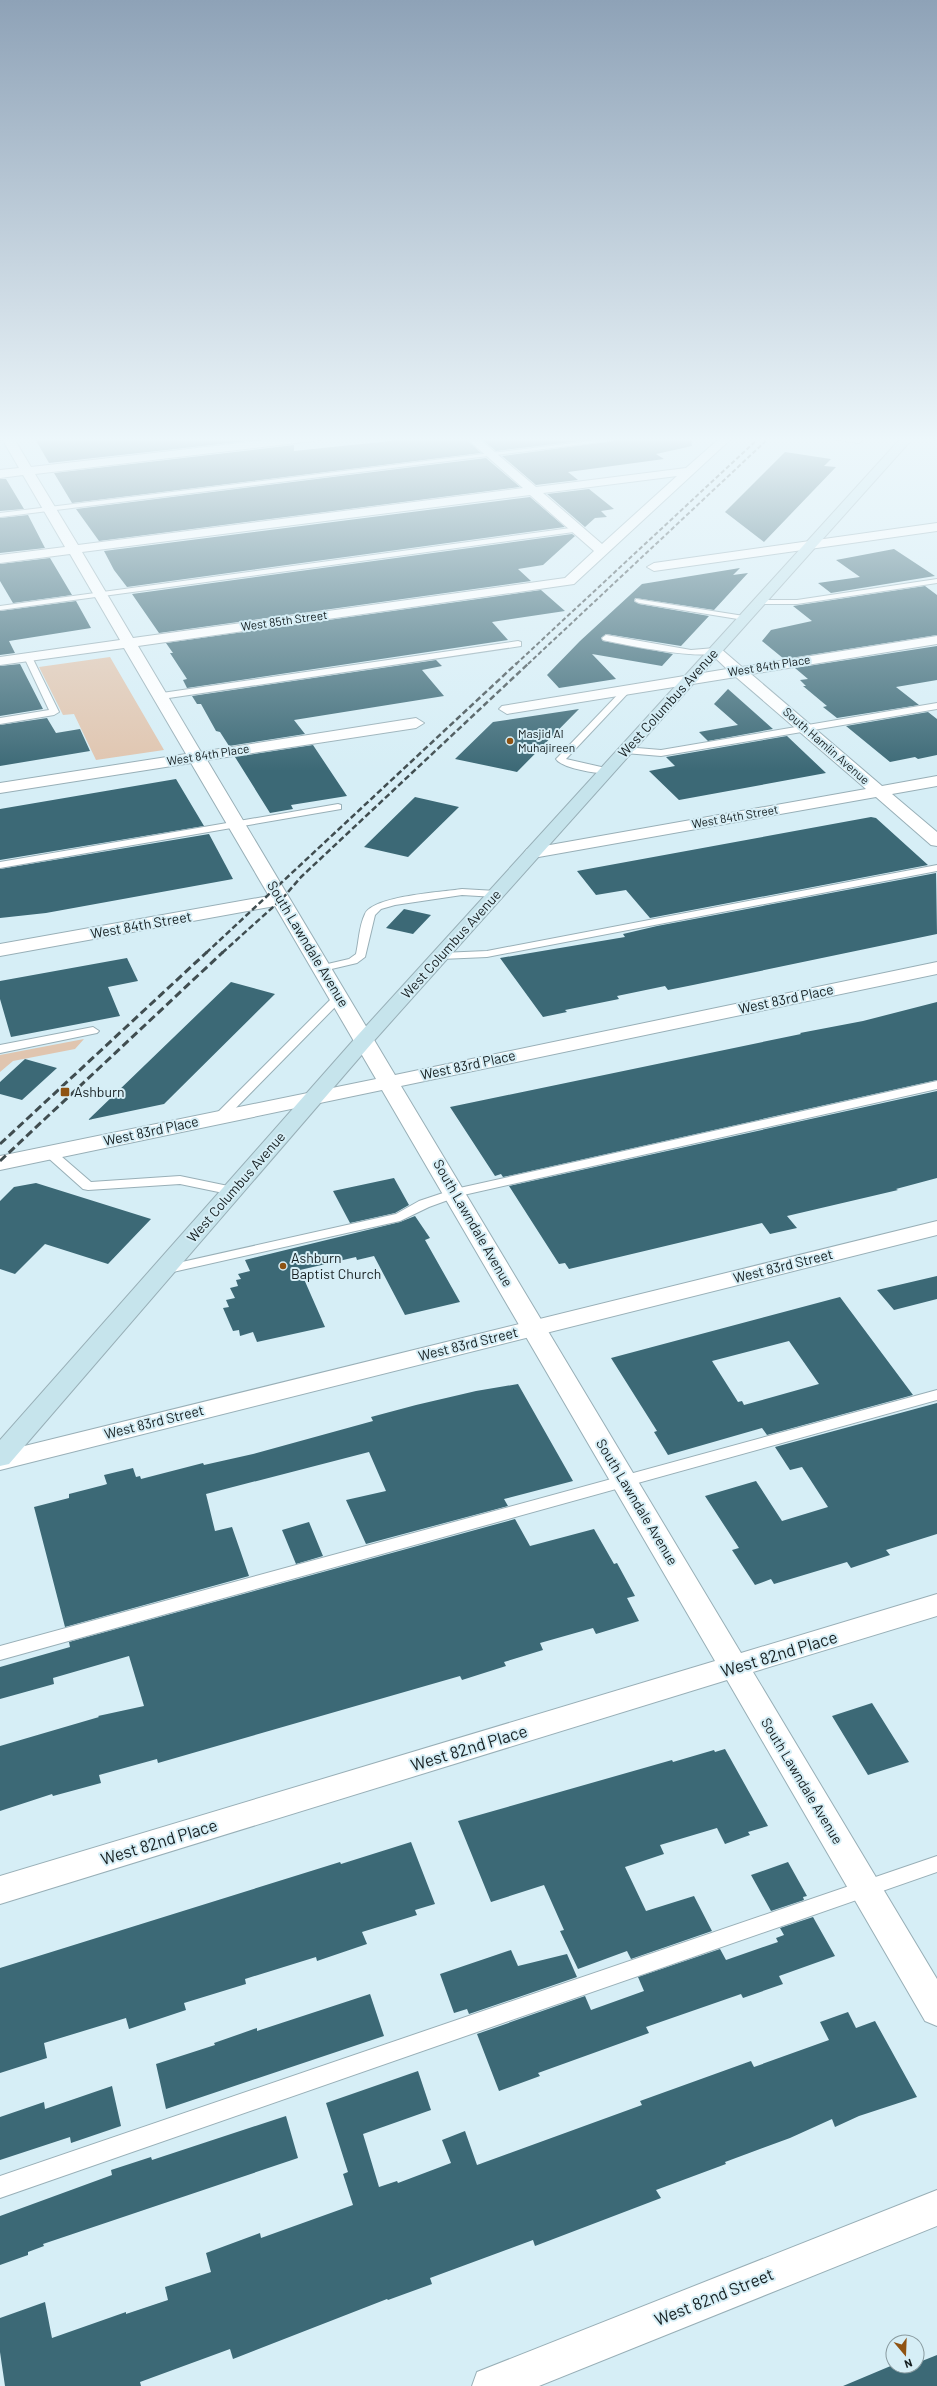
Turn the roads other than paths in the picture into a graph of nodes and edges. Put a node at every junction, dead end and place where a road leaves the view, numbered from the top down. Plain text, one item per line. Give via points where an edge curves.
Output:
1 (79, 548) edge
2 (436, 548) edge
3 (599, 548) edge
4 (605, 548) edge
5 (781, 548) edge
6 (807, 548) edge
7 (74, 549) junction
8 (602, 551) junction
9 (0, 559) edge
10 (654, 567) dead end
11 (937, 581) edge
12 (101, 594) junction
13 (639, 601) dead end
14 (759, 602) junction
15 (0, 608) edge
16 (744, 618) junction
17 (606, 638) dead end
18 (937, 640) edge
19 (130, 643) junction
20 (518, 644) dead end
21 (715, 651) junction
22 (28, 657) junction
23 (0, 661) edge
24 (740, 671) junction
25 (690, 679) junction
26 (627, 690) junction
27 (162, 696) junction
28 (937, 706) edge
29 (507, 709) dead end
30 (0, 721) edge
31 (416, 723) dead end
32 (806, 728) junction
33 (625, 750) junction
34 (197, 756) junction
35 (607, 771) junction
36 (937, 781) edge
37 (0, 788) edge
38 (880, 792) junction
39 (338, 807) dead end
40 (238, 825) junction
41 (937, 841) edge
42 (533, 853) junction
43 (0, 865) edge
44 (937, 868) edge
45 (496, 894) junction
46 (282, 899) junction
47 (0, 950) edge
48 (441, 956) junction
49 (323, 968) junction
50 (937, 968) edge
51 (340, 996) junction
52 (93, 1031) dead end
53 (365, 1040) junction
54 (0, 1049) edge
55 (390, 1081) junction
56 (937, 1085) edge
57 (315, 1097) junction
58 (220, 1117) junction
59 (50, 1153) junction
60 (0, 1163) edge
61 (233, 1191) junction
62 (455, 1194) junction
63 (937, 1228) edge
64 (164, 1270) junction
65 (534, 1328) junction
66 (937, 1395) edge
67 (0, 1457) edge
68 (0, 1461) edge
69 (625, 1481) junction
70 (937, 1605) edge
71 (0, 1653) edge
72 (735, 1668) junction
73 (937, 1864) edge
74 (866, 1889) junction
75 (0, 1890) edge
76 (937, 2010) edge
77 (0, 2186) edge
78 (937, 2208) edge
79 (491, 2386) edge

1 - 7 street
2 - 12 lane
3 - 8 street
4 - 8 street
5 - 10 street
6 - 14 main road, West Columbus Avenue
7 - 9 street
7 - 12 street, South Lawndale Avenue
8 - 19 street, West 85th Street via 569,581
11 - 14 lane via 796,602
12 - 15 lane
12 - 19 street, South Lawndale Avenue
13 - 16 lane
14 - 16 main road, West Columbus Avenue
16 - 21 main road, West Columbus Avenue
17 - 21 lane via 691,653
18 - 24 street, West 84th Place
19 - 22 street, West 85th Street
19 - 27 street, South Lawndale Avenue
20 - 27 lane
21 - 24 street, South Hamlin Avenue
21 - 25 main road, West Columbus Avenue
22 - 23 street, West 85th Street
22 - 30 lane via 54,712
24 - 25 street, West 84th Place
24 - 32 street, South Hamlin Avenue
25 - 26 street, West 84th Place
25 - 33 main road, West Columbus Avenue
26 - 29 street, West 84th Place
26 - 35 lane via 561,759 571,765
27 - 34 street, South Lawndale Avenue
28 - 32 lane
31 - 34 street, West 84th Place
32 - 33 lane via 661,753
32 - 38 street, South Hamlin Avenue
33 - 35 main road, West Columbus Avenue
34 - 37 street, West 84th Place
34 - 40 street, South Lawndale Avenue
35 - 42 main road, West Columbus Avenue
36 - 38 street, West 84th Street
38 - 41 street, South Hamlin Avenue
38 - 42 street, West 84th Street
39 - 40 lane
40 - 43 lane
40 - 46 street, South Lawndale Avenue
42 - 45 main road, West Columbus Avenue
44 - 48 lane via 487,954
45 - 48 main road, West Columbus Avenue
45 - 49 lane via 462,892 377,907 370,914 361,956 353,961
46 - 47 street, West 84th Street
46 - 49 street, South Lawndale Avenue
48 - 53 main road, West Columbus Avenue
49 - 51 street, South Lawndale Avenue
50 - 55 street, West 83rd Place
51 - 53 street, South Lawndale Avenue
51 - 58 lane
52 - 54 lane
53 - 55 street, South Lawndale Avenue
53 - 57 main road, West Columbus Avenue
55 - 57 street, West 83rd Place
55 - 62 street, South Lawndale Avenue
56 - 62 lane
57 - 58 street, West 83rd Place
57 - 61 main road, West Columbus Avenue
58 - 59 street, West 83rd Place
59 - 60 street, West 83rd Place
59 - 61 lane via 88,1186 180,1180
61 - 64 main road, West Columbus Avenue
62 - 64 lane via 424,1204 400,1217
62 - 65 street, South Lawndale Avenue
63 - 65 street, West 83rd Street
64 - 67 main road, West Columbus Avenue
65 - 68 street, West 83rd Street
65 - 69 street, South Lawndale Avenue
66 - 69 lane
69 - 71 lane
69 - 72 street, South Lawndale Avenue
70 - 72 street, West 82nd Place
72 - 74 street, South Lawndale Avenue
72 - 75 street, West 82nd Place
73 - 74 lane
74 - 76 street, South Lawndale Avenue
74 - 77 lane
78 - 79 street, West 82nd Street

